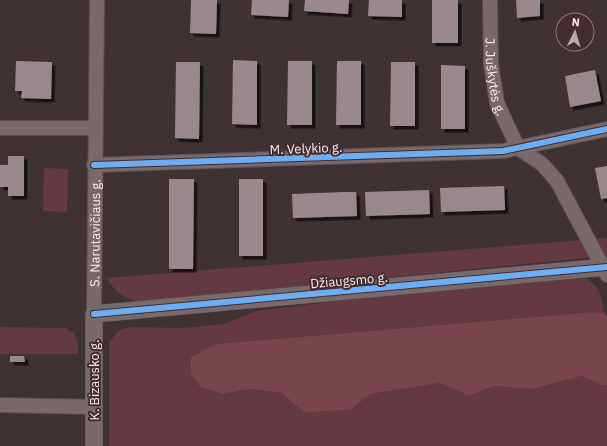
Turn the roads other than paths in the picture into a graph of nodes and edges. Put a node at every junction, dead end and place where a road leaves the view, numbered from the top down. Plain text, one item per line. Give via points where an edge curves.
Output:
1 (97, 0) edge
2 (490, 0) edge
3 (0, 128) edge
4 (95, 128) junction
5 (607, 129) edge
6 (518, 148) junction
7 (94, 165) junction
8 (606, 270) edge
9 (94, 314) junction
10 (0, 405) edge
11 (94, 407) junction
12 (94, 446) edge

1 - 4 street, S. Narutavičiaus g.
2 - 6 street, J. Juškytės g. via 491,64 497,103
3 - 4 street
4 - 7 street, S. Narutavičiaus g.
5 - 6 street, M. Velykio g.
6 - 7 street, M. Velykio g. via 503,152
6 - 8 street via 542,164 557,181
7 - 9 street, S. Narutavičiaus g.
8 - 9 street, Džiaugsmo g.
9 - 11 street, K. Bizausko g.
10 - 11 street
11 - 12 street, K. Bizausko g.

